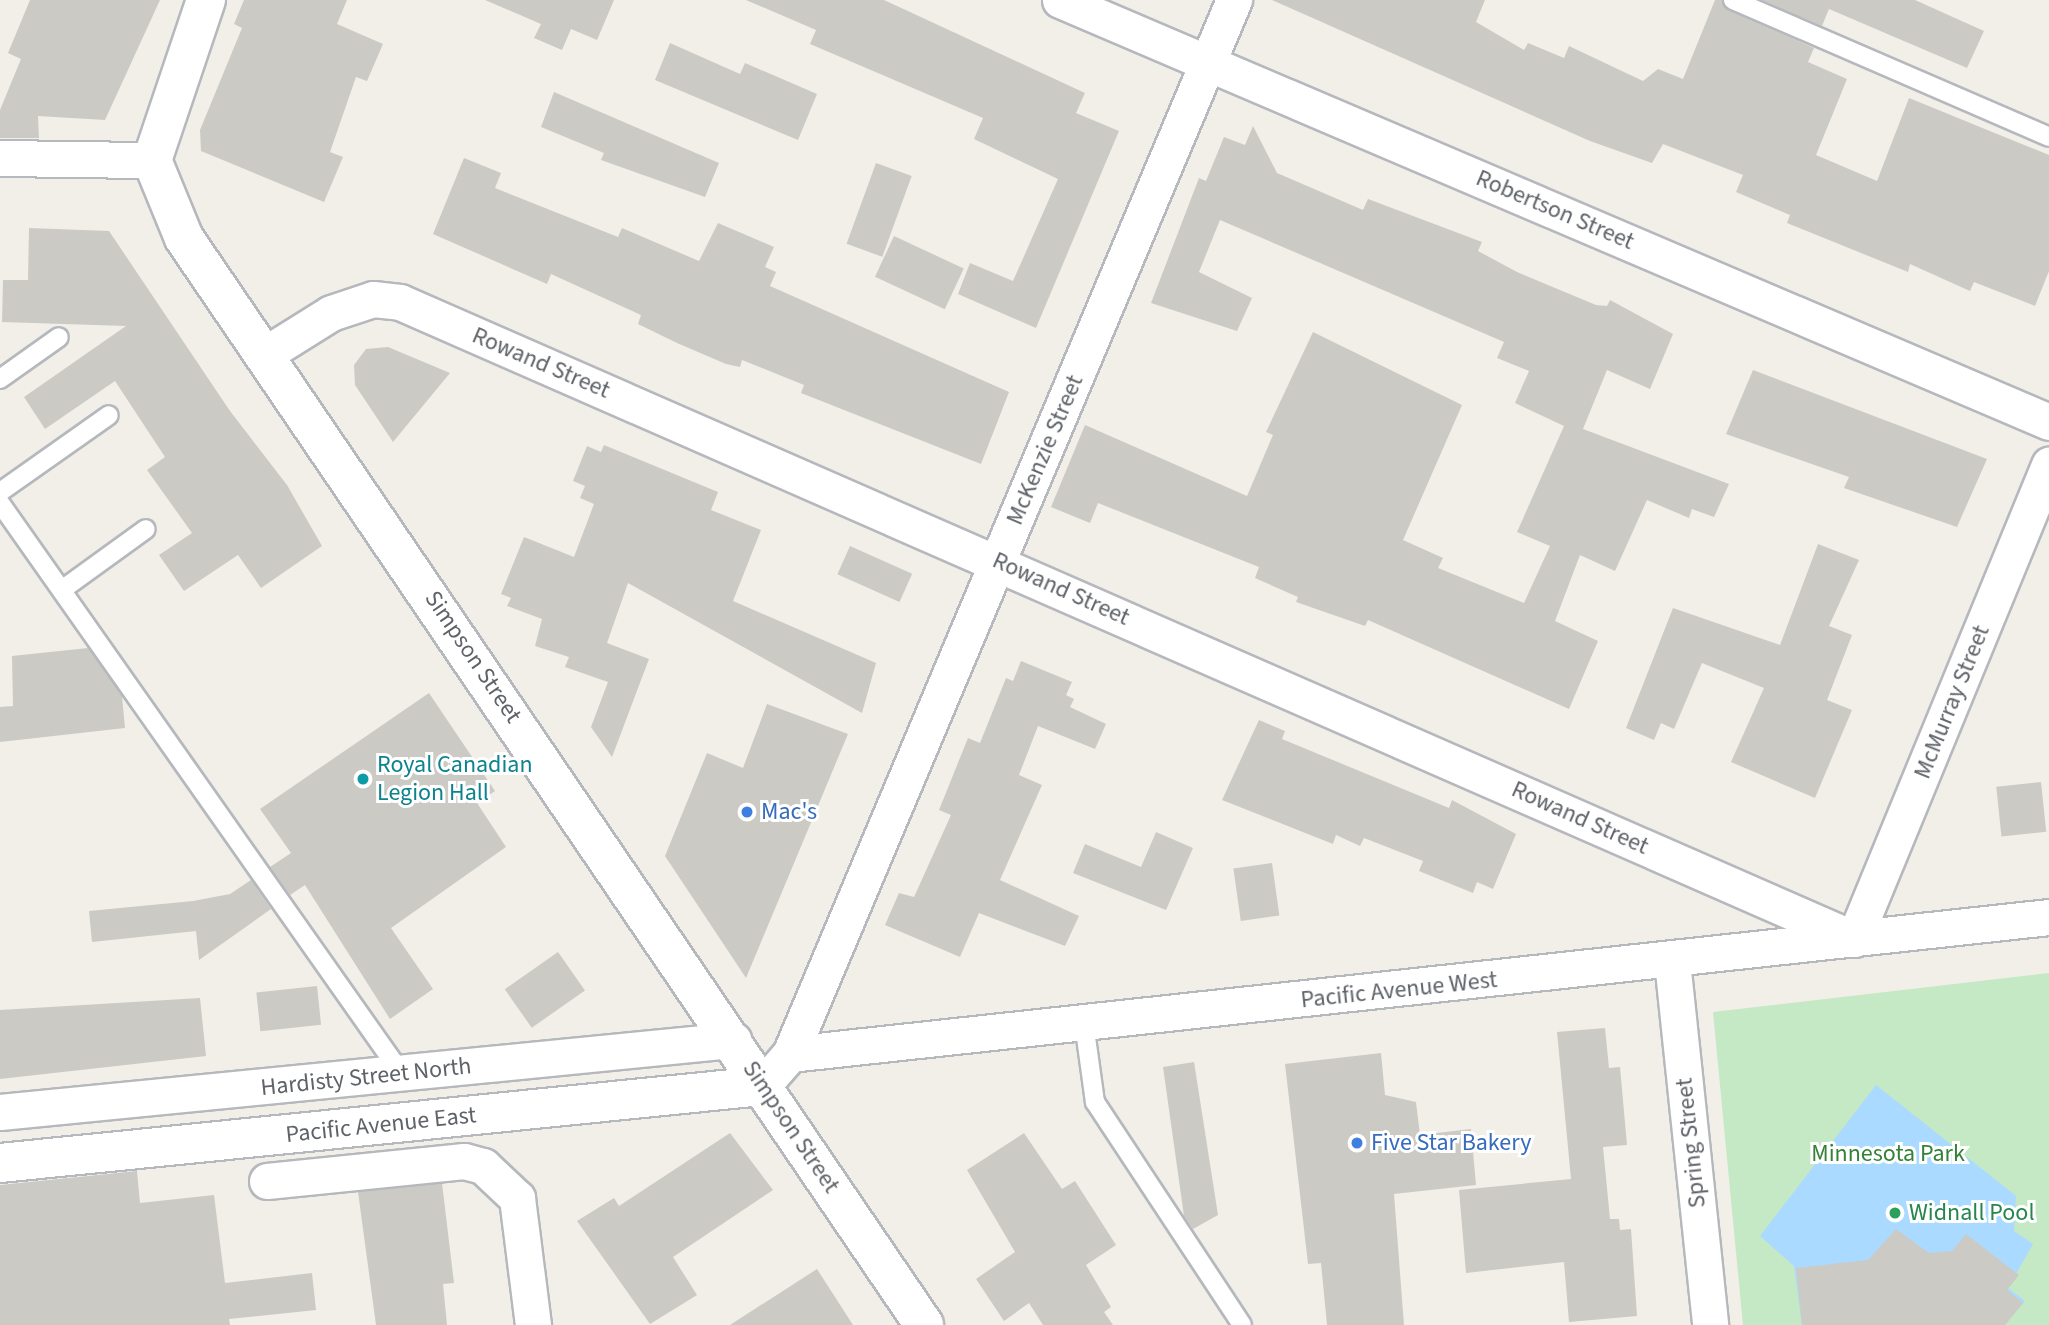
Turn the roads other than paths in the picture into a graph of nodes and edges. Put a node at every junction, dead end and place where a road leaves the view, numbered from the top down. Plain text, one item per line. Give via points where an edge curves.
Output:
1 (206, 0) edge
2 (1060, 0) edge
3 (1234, 0) edge
4 (1733, 0) edge
5 (1209, 62) junction
6 (2049, 137) edge
7 (0, 158) edge
8 (152, 160) junction
9 (59, 337) dead end
10 (267, 353) junction
11 (0, 379) edge
12 (109, 415) dead end
13 (2049, 422) edge
14 (2049, 465) edge
15 (0, 492) edge
16 (0, 503) edge
17 (146, 529) dead end
18 (998, 561) junction
19 (63, 589) junction
20 (2049, 917) edge
21 (1854, 939) junction
22 (1672, 961) junction
23 (1084, 1023) junction
24 (733, 1040) junction
25 (790, 1054) junction
26 (401, 1073) junction
27 (762, 1086) junction
28 (0, 1112) edge
29 (0, 1163) edge
30 (267, 1181) dead end
31 (533, 1325) edge
32 (924, 1325) edge
33 (1242, 1325) edge
34 (1710, 1325) edge

1 - 8 main road
2 - 5 street, Robertson Street
3 - 5 street, McKenzie Street
4 - 6 lane
5 - 13 street, Robertson Street
5 - 18 street, McKenzie Street
7 - 8 street
8 - 10 main road, Simpson Street via 184,239
9 - 11 lane
10 - 18 street, Rowand Street via 331,313 373,299 400,302
10 - 24 main road, Simpson Street
12 - 15 lane
14 - 21 street, McMurray Street
16 - 19 lane
17 - 19 lane
18 - 21 street, Rowand Street
18 - 25 street, McKenzie Street
19 - 26 lane
20 - 21 street, Pacific Avenue West
21 - 22 street, Pacific Avenue West
22 - 23 street, Pacific Avenue West
22 - 34 street, Spring Street
23 - 25 street, Pacific Avenue West
23 - 33 lane via 1095,1102
24 - 26 street, Hardisty Street North
24 - 27 main road, Simpson Street
25 - 27 street
26 - 28 street, Hardisty Street North
27 - 29 main road, Pacific Avenue East
27 - 32 main road, Simpson Street
30 - 31 street via 464,1161 483,1166 517,1198

